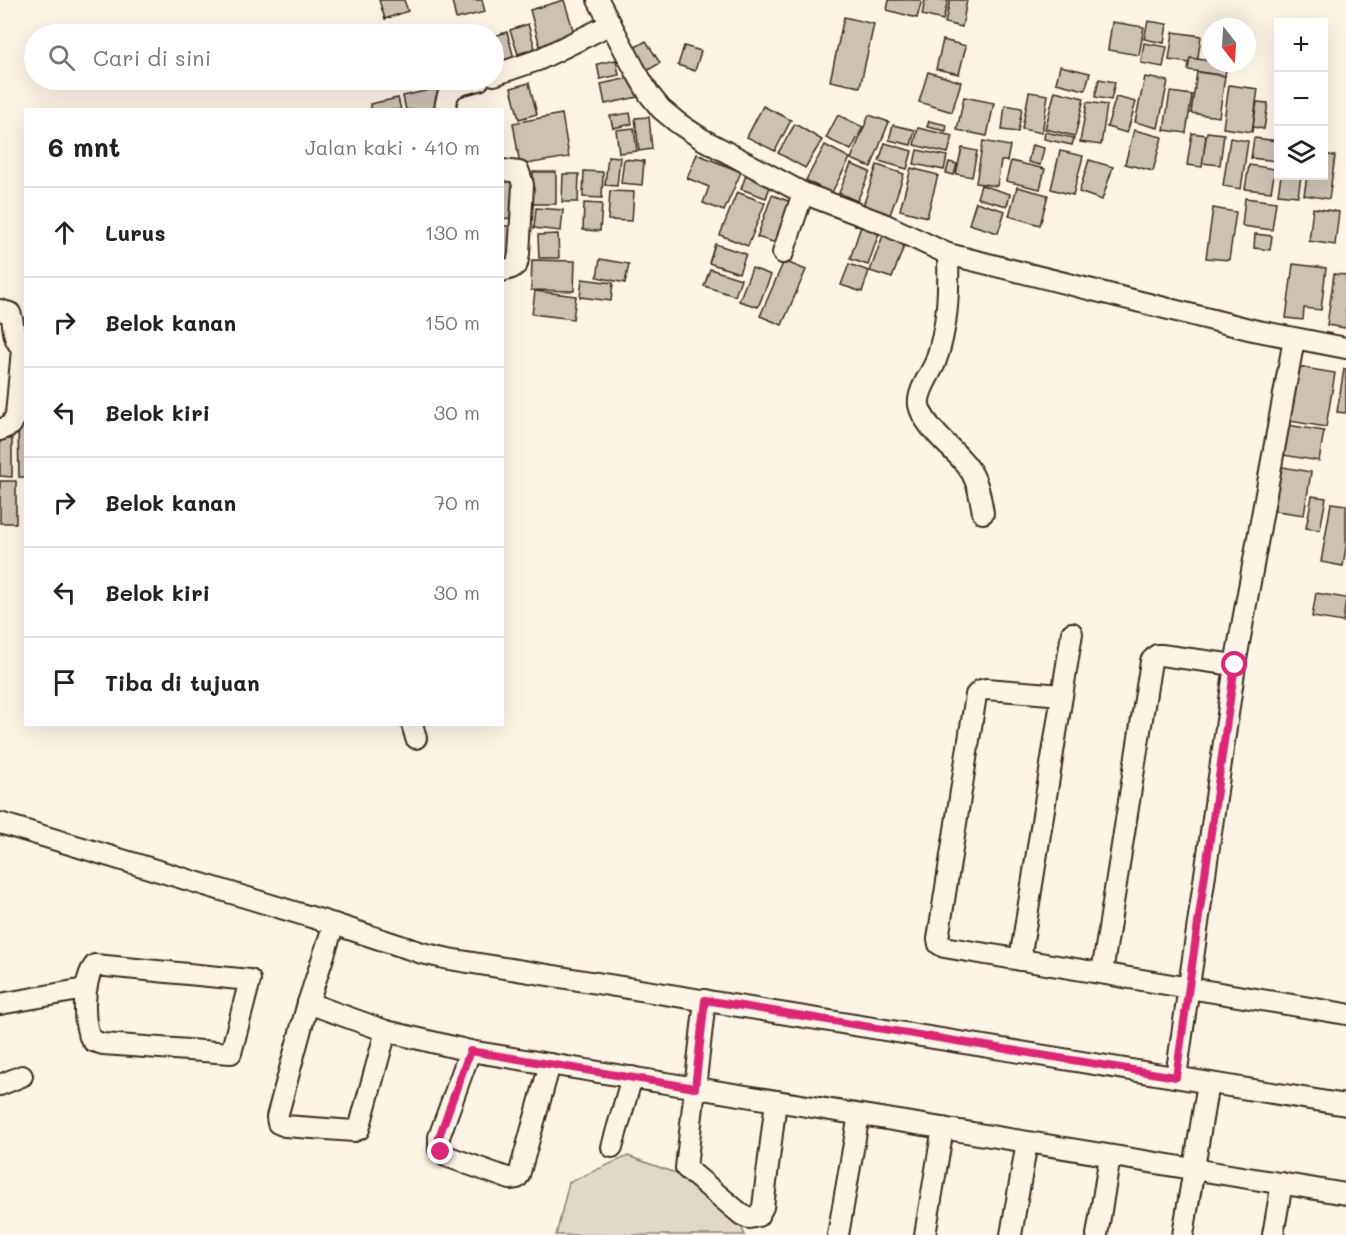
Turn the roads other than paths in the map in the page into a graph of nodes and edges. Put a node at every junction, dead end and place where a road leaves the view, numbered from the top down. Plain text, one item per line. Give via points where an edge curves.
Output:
1 (597, 0) edge
2 (611, 24) junction
3 (504, 72) edge
4 (450, 90) edge
5 (445, 108) edge
6 (504, 170) edge
7 (803, 193) junction
8 (783, 253) dead end
9 (948, 254) junction
10 (504, 270) edge
11 (0, 310) edge
12 (1294, 339) junction
13 (1346, 348) edge
14 (24, 349) edge
15 (0, 430) edge
16 (982, 513) dead end
17 (1072, 633) dead end
18 (1235, 665) junction
19 (1062, 695) junction
20 (0, 823) edge
21 (334, 924) junction
22 (1020, 960) junction
23 (1102, 974) junction
24 (1189, 988) junction
25 (85, 989) junction
26 (705, 1000) junction
27 (308, 1003) junction
28 (0, 1004) edge
29 (1346, 1014) edge
30 (386, 1031) junction
31 (470, 1051) junction
32 (550, 1064) junction
33 (22, 1076) dead end
34 (632, 1077) junction
35 (1176, 1077) junction
36 (1208, 1083) junction
37 (0, 1085) edge
38 (695, 1088) junction
39 (776, 1101) junction
40 (1346, 1105) edge
41 (859, 1115) junction
42 (943, 1128) junction
43 (1027, 1142) junction
44 (612, 1147) dead end
45 (1110, 1156) junction
46 (1194, 1169) junction
47 (1282, 1184) junction
48 (1346, 1194) edge
49 (838, 1235) edge
50 (925, 1235) edge
51 (1011, 1235) edge
52 (1096, 1235) edge
53 (1183, 1235) edge
54 (1273, 1235) edge

1 - 2 street
2 - 3 street via 538,60
2 - 7 street via 661,109 702,139
4 - 5 street
6 - 10 street via 519,172 523,185 517,264
7 - 8 street
7 - 9 street
9 - 12 street
9 - 16 street via 946,318 935,362 920,395 920,407 974,477
11 - 14 street via 10,313 15,338
12 - 13 street
12 - 18 street
14 - 15 street via 16,415 11,425
17 - 19 street
18 - 23 street via 1161,655 1151,661
18 - 24 street
19 - 22 street
19 - 22 street via 986,689 976,695 938,941 944,947
20 - 21 street
21 - 26 street via 422,953
21 - 27 street
22 - 23 street
23 - 24 street
24 - 29 street
24 - 35 street
25 - 25 street via 87,1030 93,1041 231,1053 250,980 100,964 91,969
25 - 28 street
26 - 35 street
26 - 38 street
27 - 30 street
27 - 30 street via 277,1118 285,1126 359,1130
30 - 31 street
31 - 32 street
31 - 32 street via 439,1137 439,1149 446,1156 510,1179 519,1175
32 - 34 street
33 - 37 street
34 - 38 street
34 - 44 street
35 - 36 street
36 - 40 street
36 - 46 street
38 - 39 street
38 - 39 street via 686,1168 749,1218 758,1216 763,1207
39 - 41 street
41 - 42 street
41 - 49 street
42 - 43 street
42 - 50 street
43 - 45 street
43 - 51 street
45 - 46 street
45 - 52 street
46 - 47 street
46 - 53 street
47 - 48 street
47 - 54 street

